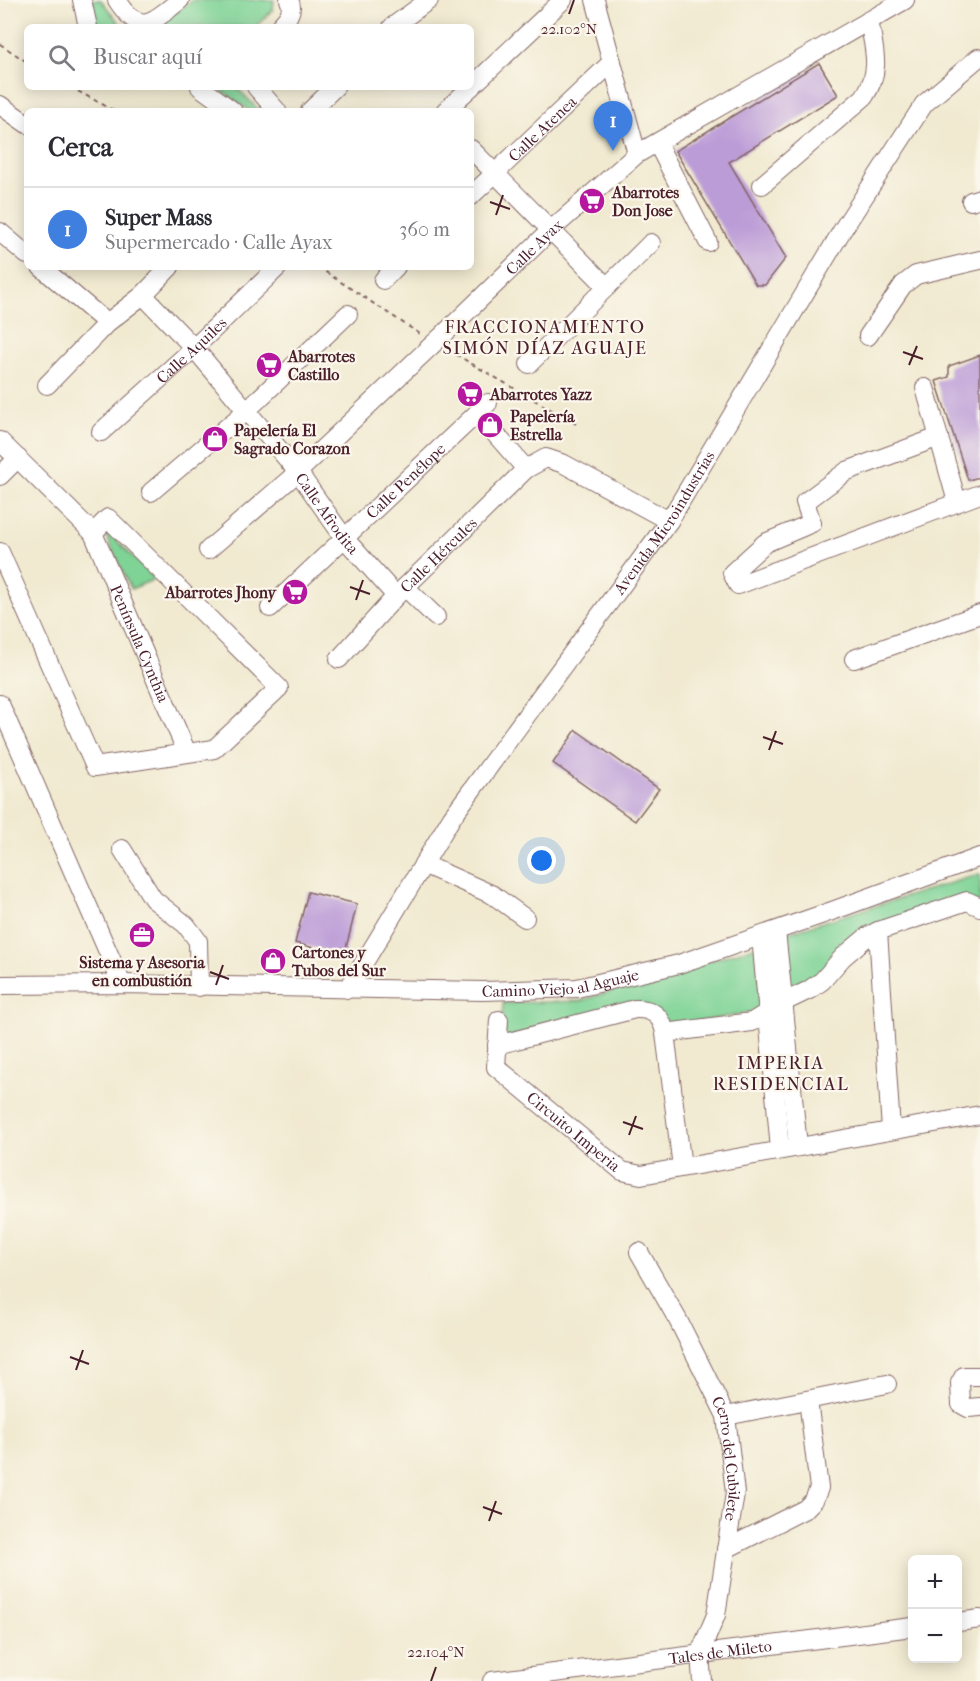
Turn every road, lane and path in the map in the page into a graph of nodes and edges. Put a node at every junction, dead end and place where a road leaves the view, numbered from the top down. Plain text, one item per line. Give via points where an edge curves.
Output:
1 (82, 0) edge
2 (117, 0) edge
3 (180, 0) edge
4 (289, 0) edge
5 (429, 0) edge
6 (563, 0) edge
7 (595, 0) edge
8 (904, 0) edge
9 (869, 20) junction
10 (87, 24) edge
11 (282, 24) edge
12 (396, 24) edge
13 (0, 44) edge
14 (978, 58) dead end
15 (24, 60) edge
16 (612, 62) junction
17 (474, 84) edge
18 (76, 90) edge
19 (204, 90) edge
20 (259, 90) edge
21 (332, 90) edge
22 (468, 90) edge
23 (0, 105) edge
24 (109, 108) edge
25 (229, 108) edge
26 (275, 108) edge
27 (313, 108) edge
28 (448, 108) edge
29 (24, 122) edge
30 (657, 143) junction
31 (474, 152) edge
32 (637, 154) junction
33 (495, 173) junction
34 (762, 185) dead end
35 (474, 193) edge
36 (551, 230) junction
37 (0, 232) edge
38 (708, 242) dead end
39 (651, 243) dead end
40 (24, 252) edge
41 (980, 260) edge
42 (45, 270) edge
43 (167, 270) edge
44 (275, 270) edge
45 (393, 270) edge
46 (382, 280) dead end
47 (607, 287) junction
48 (143, 295) junction
49 (348, 314) dead end
50 (107, 323) junction
51 (868, 336) dead end
52 (194, 348) junction
53 (529, 364) dead end
54 (47, 385) dead end
55 (926, 387) dead end
56 (246, 411) junction
57 (101, 432) dead end
58 (939, 437) junction
59 (0, 441) edge
60 (18, 458) junction
61 (526, 470) junction
62 (298, 472) junction
63 (0, 476) edge
64 (151, 492) dead end
65 (980, 494) edge
66 (957, 502) junction
67 (669, 521) junction
68 (93, 533) junction
69 (345, 539) junction
70 (208, 550) dead end
71 (0, 552) edge
72 (401, 591) junction
73 (270, 608) dead end
74 (980, 614) edge
75 (436, 617) dead end
76 (854, 658) dead end
77 (339, 659) dead end
78 (0, 704) edge
79 (187, 753) junction
80 (122, 849) dead end
81 (980, 857) edge
82 (423, 864) junction
83 (980, 907) edge
84 (525, 918) dead end
85 (878, 931) junction
86 (768, 933) junction
87 (770, 953) junction
88 (122, 984) junction
89 (0, 985) edge
90 (199, 987) junction
91 (348, 989) junction
92 (784, 1002) junction
93 (767, 1014) junction
94 (499, 1020) dead end
95 (665, 1033) junction
96 (497, 1045) junction
97 (980, 1115) edge
98 (891, 1130) junction
99 (789, 1148) junction
100 (682, 1167) junction
101 (639, 1252) dead end
102 (980, 1376) edge
103 (886, 1384) dead end
104 (808, 1400) junction
105 (980, 1407) edge
106 (726, 1416) junction
107 (726, 1549) junction
108 (980, 1619) edge
109 (962, 1621) edge
110 (908, 1627) edge
111 (700, 1653) junction
112 (492, 1681) edge
113 (702, 1681) edge

1 - 10 street
2 - 3 street via 127,15 142,23 154,21
4 - 11 street via 290,14
5 - 12 street
6 - 17 street
7 - 16 street
8 - 9 street, Calle Ayax
9 - 30 street, Calle Ayax
9 - 34 street via 876,67 873,83 864,97
13 - 15 path
14 - 67 street, Avenida Microindustrias via 924,104 843,229
16 - 32 street
16 - 33 street, Calle Atenea
18 - 24 path
19 - 25 street
20 - 26 street
21 - 27 street
22 - 28 street
23 - 29 street
30 - 32 street, Calle Ayax
30 - 38 street
31 - 33 street
32 - 36 street, Calle Ayax
33 - 35 street, Calle Atenea
33 - 36 street
36 - 47 street
36 - 62 street, Calle Ayax, bridge
37 - 40 street
39 - 47 street
41 - 51 street via 916,275 903,285
42 - 50 street
43 - 48 street
44 - 52 street, Calle Aquiles
45 - 46 street
47 - 53 street
48 - 50 street
48 - 52 street, Calle Afrodita
49 - 56 street
50 - 54 street
52 - 56 street, Calle Afrodita
52 - 57 street, Calle Aquiles
55 - 58 street
56 - 62 street, Calle Afrodita
56 - 64 street
58 - 66 street
58 - 66 street via 847,471 805,502 812,523 765,543 732,573 738,585
59 - 60 street
60 - 63 street
60 - 68 street
61 - 67 street, Calle Hércules via 546,458 564,464
61 - 69 street, Calle Penélope via 482,408
61 - 72 street, Calle Hércules
62 - 69 street, Calle Afrodita
62 - 70 street, Calle Ayax
65 - 66 street
67 - 82 street, Avenida Microindustrias via 452,817
68 - 79 street, Península Cynthia
68 - 79 street via 108,518 279,688 214,748
69 - 72 street, Calle Afrodita
69 - 73 street, Calle Penélope
71 - 79 street via 95,767
72 - 75 street, Calle Afrodita
72 - 77 street, Calle Hércules
74 - 76 street
78 - 88 street
80 - 90 street via 153,899 186,925 198,940
81 - 86 street, Camino Viejo al Aguaje
82 - 84 street via 493,895
82 - 91 street, Avenida Microindustrias
83 - 85 street via 967,900
85 - 92 street via 855,946 822,981
85 - 98 street
86 - 87 street
86 - 91 street, Camino Viejo al Aguaje via 679,964 577,988
87 - 92 street
87 - 93 street
88 - 89 street, Camino Viejo al Aguaje
88 - 90 street, Camino Viejo al Aguaje
90 - 91 street, Camino Viejo al Aguaje
92 - 93 street
92 - 99 street
93 - 95 street via 752,1022
93 - 99 street
94 - 96 street, Circuito Imperia
95 - 96 street via 657,1015 645,1008
95 - 100 street
96 - 100 street, Circuito Imperia via 496,1067 622,1171 641,1175
97 - 98 street, Circuito Imperia
98 - 99 street, Circuito Imperia
99 - 100 street, Circuito Imperia
101 - 106 street, Cerro del Cubilete
102 - 105 street via 964,1376 960,1383 961,1404
103 - 104 street
104 - 106 street
104 - 107 street via 819,1488 814,1500 805,1509
106 - 107 street, Cerro del Cubilete via 735,1493
107 - 111 street, Cerro del Cubilete via 716,1615
108 - 109 street
110 - 111 street, Tales de Mileto
111 - 112 street, Tales de Mileto
111 - 113 street, Cerro del Cubilete

